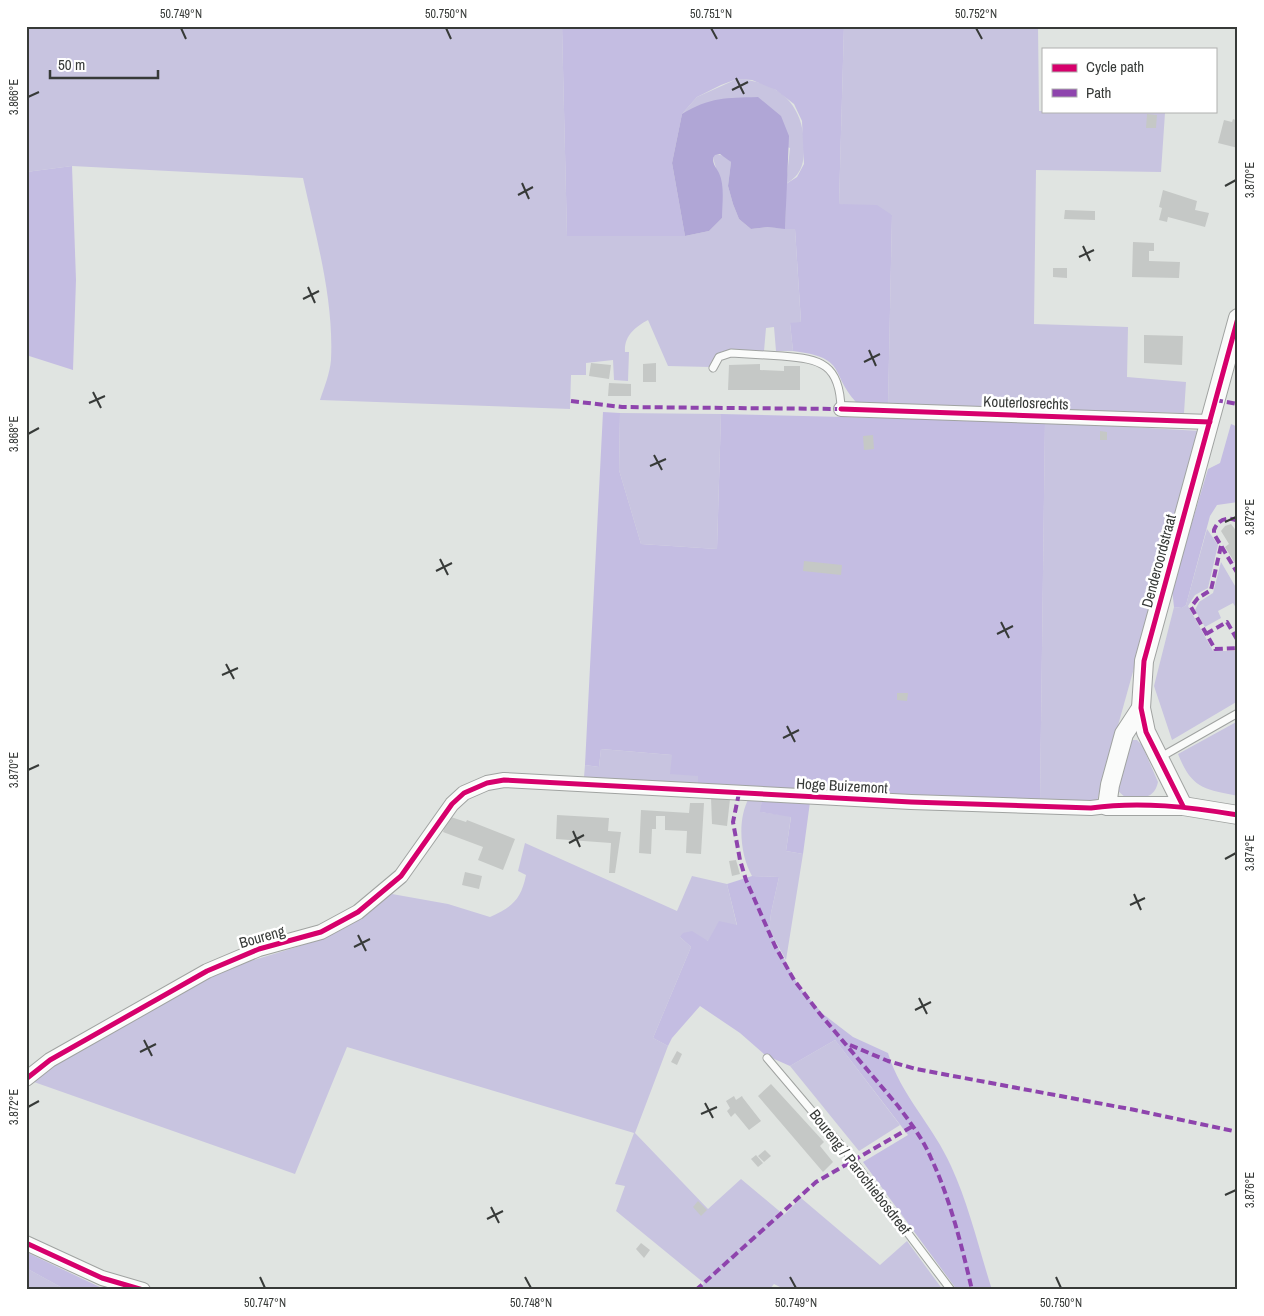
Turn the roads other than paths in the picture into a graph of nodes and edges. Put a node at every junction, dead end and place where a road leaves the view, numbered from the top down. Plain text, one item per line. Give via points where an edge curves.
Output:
1 (1238, 318) edge
2 (713, 368) dead end
3 (841, 408) joint
4 (1210, 422) junction
5 (1141, 708) junction
6 (1238, 713) edge
7 (1158, 758) junction
8 (452, 804) joint
9 (1107, 806) junction
10 (1183, 806) junction
11 (1238, 815) edge
12 (767, 1058) dead end
13 (26, 1079) edge
14 (26, 1243) edge
15 (100, 1284) edge
16 (143, 1290) edge
17 (950, 1290) edge

1 - 4 street, Denderoordstraat
2 - 3 lane via 719,358 731,353 818,360 831,372 840,388
3 - 4 street, Kouterlosrechts
4 - 5 street, Denderoordstraat via 1144,661
5 - 7 street, Denderoordstraat via 1146,732
5 - 9 street via 1124,734
6 - 7 lane
7 - 10 street, Denderoordstraat
8 - 9 street, Hoge Buizemont via 464,793 504,780 911,802
8 - 13 street, Boureng via 401,876 358,912 321,932 259,949 207,971 50,1060
9 - 10 street, Hoge Buizemont
10 - 11 street, Hoge Buizemont
12 - 17 lane, Boureng / Parochiebosdreef via 845,1150
14 - 15 street
15 - 16 street

